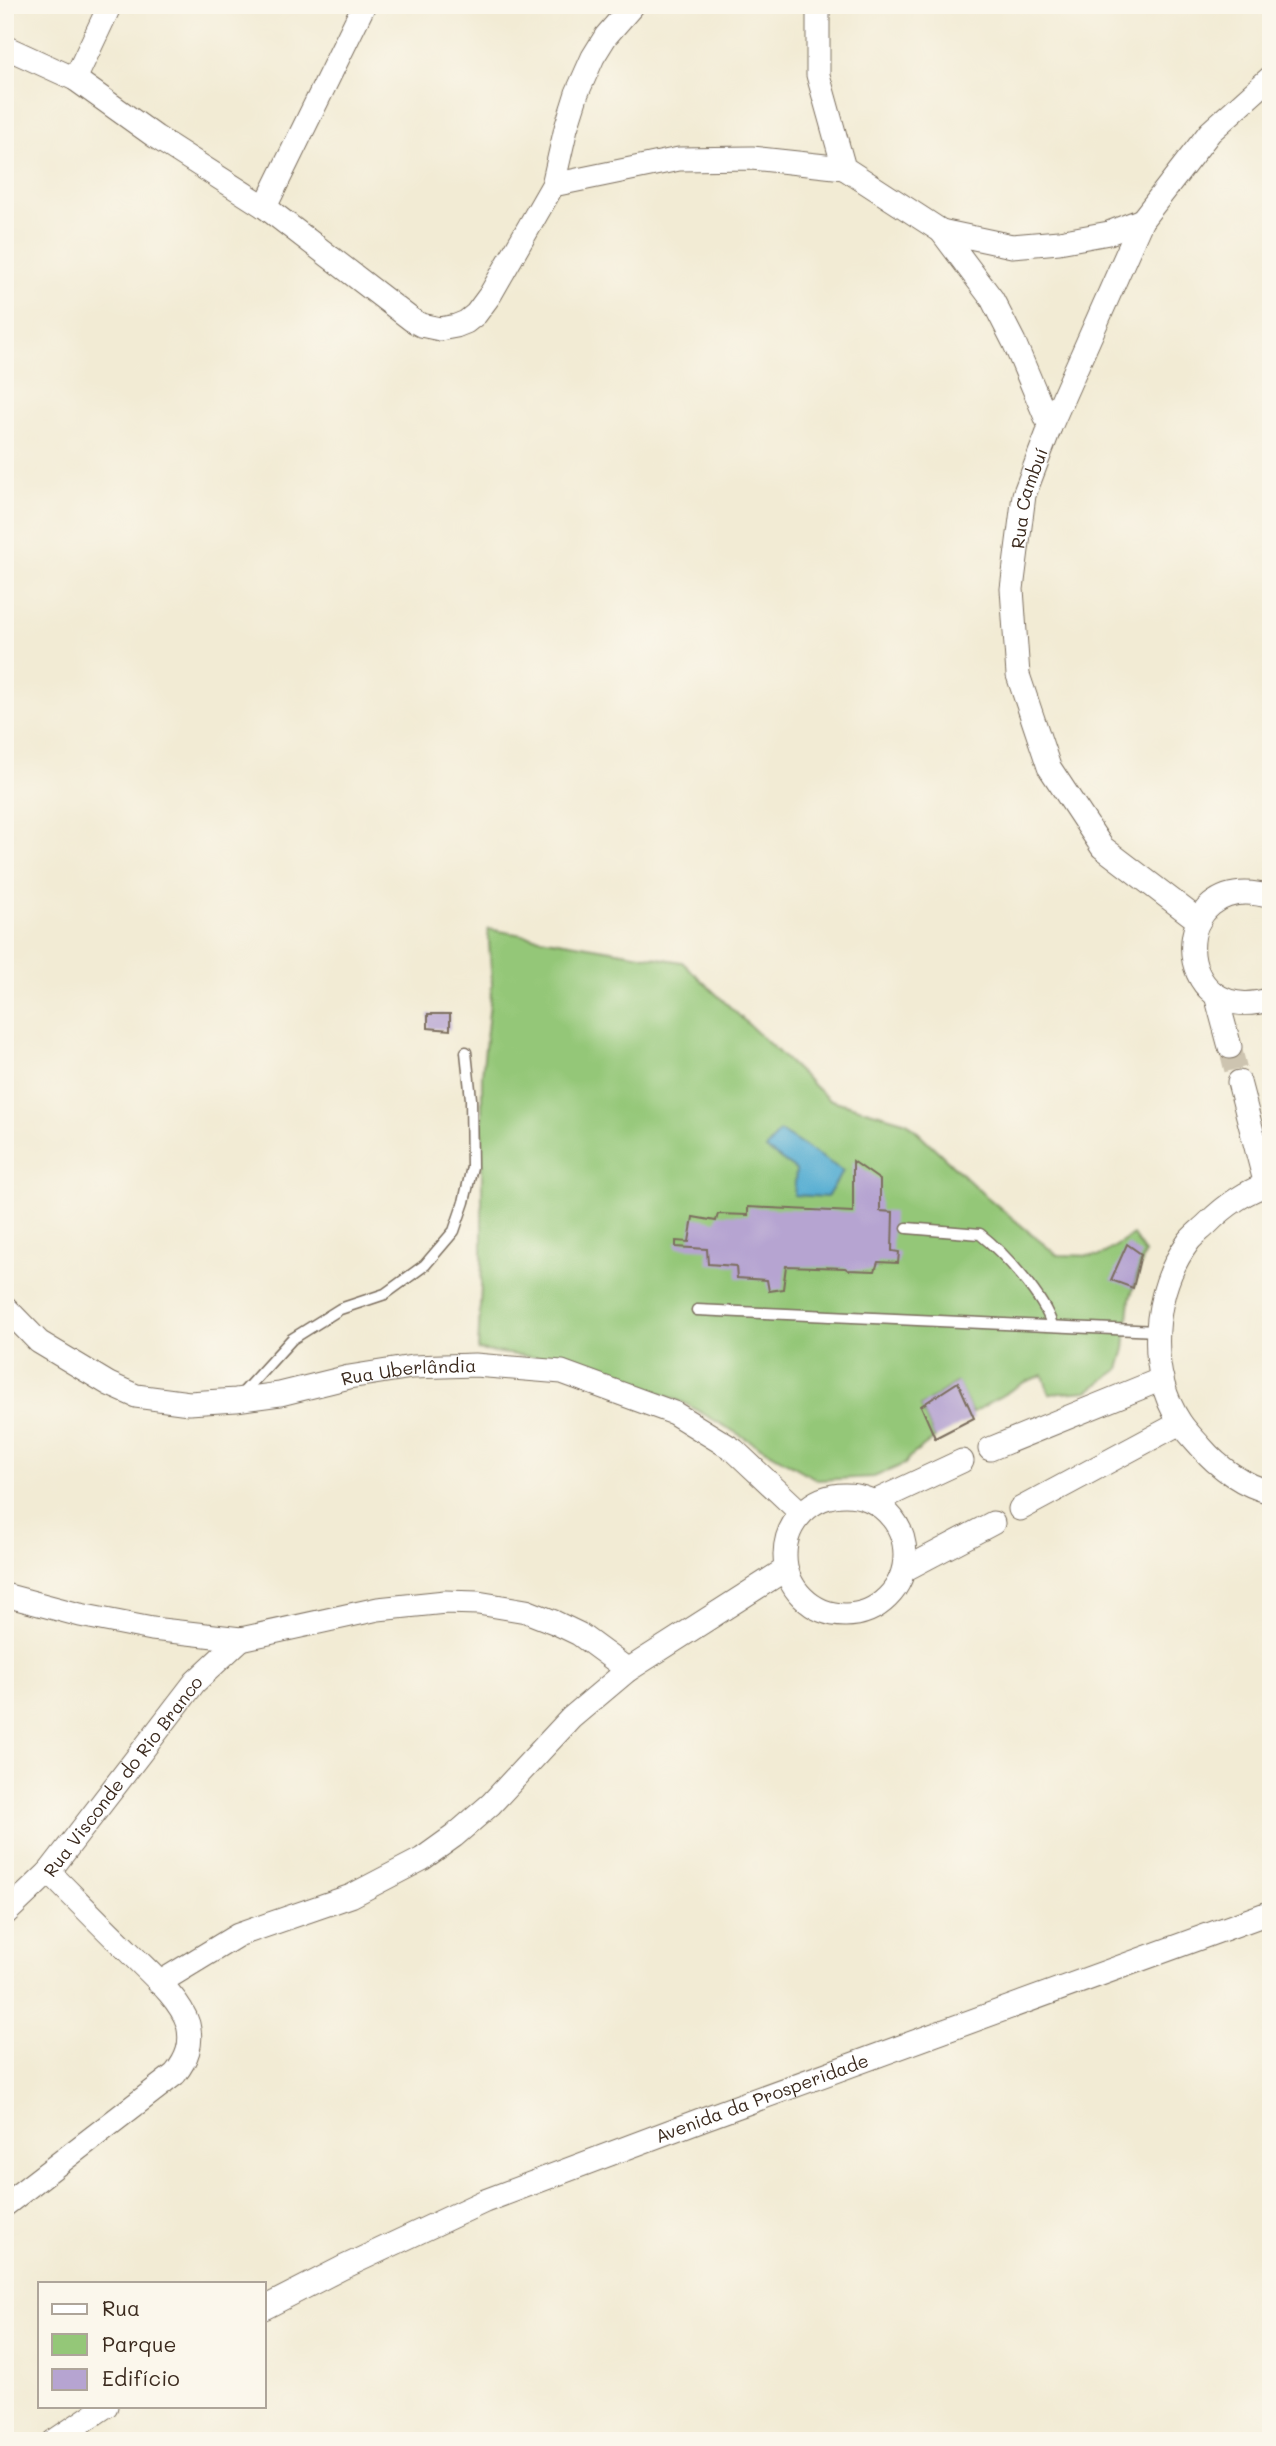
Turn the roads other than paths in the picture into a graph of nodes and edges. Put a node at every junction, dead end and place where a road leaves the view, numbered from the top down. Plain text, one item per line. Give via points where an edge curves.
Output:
1 (110, 5) edge
2 (364, 5) edge
3 (633, 5) edge
4 (818, 5) edge
5 (5, 47) edge
6 (1271, 77) edge
7 (75, 79) junction
8 (844, 168) junction
9 (552, 185) junction
10 (265, 207) junction
11 (1142, 220) junction
12 (941, 231) junction
13 (1050, 427) junction
14 (1271, 897) edge
15 (1199, 921) junction
16 (1216, 995) junction
17 (1271, 999) edge
18 (1230, 1047) tunnel mouth
19 (466, 1052) dead end
20 (1239, 1082) tunnel mouth
21 (1268, 1185) edge
22 (907, 1228) dead end
23 (5, 1307) edge
24 (696, 1310) dead end
25 (1052, 1325) junction
26 (1157, 1331) junction
27 (1162, 1379) junction
28 (236, 1400) junction
29 (1180, 1423) junction
30 (989, 1449) dead end
31 (962, 1461) dead end
32 (1271, 1492) edge
33 (874, 1502) junction
34 (1020, 1509) dead end
35 (802, 1513) junction
36 (993, 1523) dead end
37 (786, 1569) junction
38 (904, 1570) junction
39 (5, 1595) edge
40 (241, 1639) junction
41 (628, 1670) junction
42 (49, 1872) junction
43 (1271, 1912) edge
44 (5, 1914) edge
45 (159, 1983) junction
46 (5, 2205) edge
47 (266, 2307) edge
48 (103, 2408) edge
49 (54, 2441) edge

1 - 7 street
2 - 10 street
3 - 9 street via 593,57 565,128
4 - 8 street via 818,75
5 - 7 street
6 - 11 street, Rua Cambuí via 1210,132
7 - 10 street
8 - 9 street via 752,158 679,159
8 - 12 street
9 - 10 street via 490,295 466,322 447,328 411,320
11 - 12 street via 1109,233 1012,246
11 - 13 street, Rua Cambuí
12 - 13 street via 992,299
13 - 15 street, Rua Cambuí via 1024,495 1012,589 1018,675 1049,767 1102,847
14 - 15 street via 1235,893 1218,900
15 - 16 street via 1191,946 1194,965
16 - 17 street via 1252,1004
16 - 18 street
19 - 28 lane via 472,1167 454,1231 425,1265 385,1294 340,1309 292,1339
20 - 21 street
21 - 26 street via 1223,1208 1189,1241 1166,1284
22 - 25 lane via 980,1234 1034,1292
23 - 28 street, Rua Uberlândia via 39,1342 136,1396 189,1403
24 - 25 lane
25 - 26 lane
26 - 27 street
27 - 29 street
27 - 30 street
28 - 35 street, Rua Uberlândia via 412,1367 475,1365 562,1372 674,1413 734,1450
29 - 32 street via 1214,1463
29 - 34 street
31 - 33 street
33 - 35 street via 856,1495 836,1495 817,1501
33 - 38 street via 890,1514 901,1531 906,1550
35 - 37 street via 790,1530
36 - 38 street
37 - 38 street via 807,1603 824,1613 844,1616 882,1604 896,1589
37 - 41 street
39 - 40 street via 152,1629
40 - 41 street via 378,1609 478,1603 526,1611 554,1622 579,1634
40 - 42 street, Rua Visconde do Rio Branco via 195,1682
41 - 45 street via 571,1718 491,1804 422,1859 351,1896 238,1935
42 - 44 street, Rua Visconde do Rio Branco
42 - 45 street
43 - 47 street, Avenida da Prosperidade via 485,2201
45 - 46 street via 188,2025 184,2063
48 - 49 street

